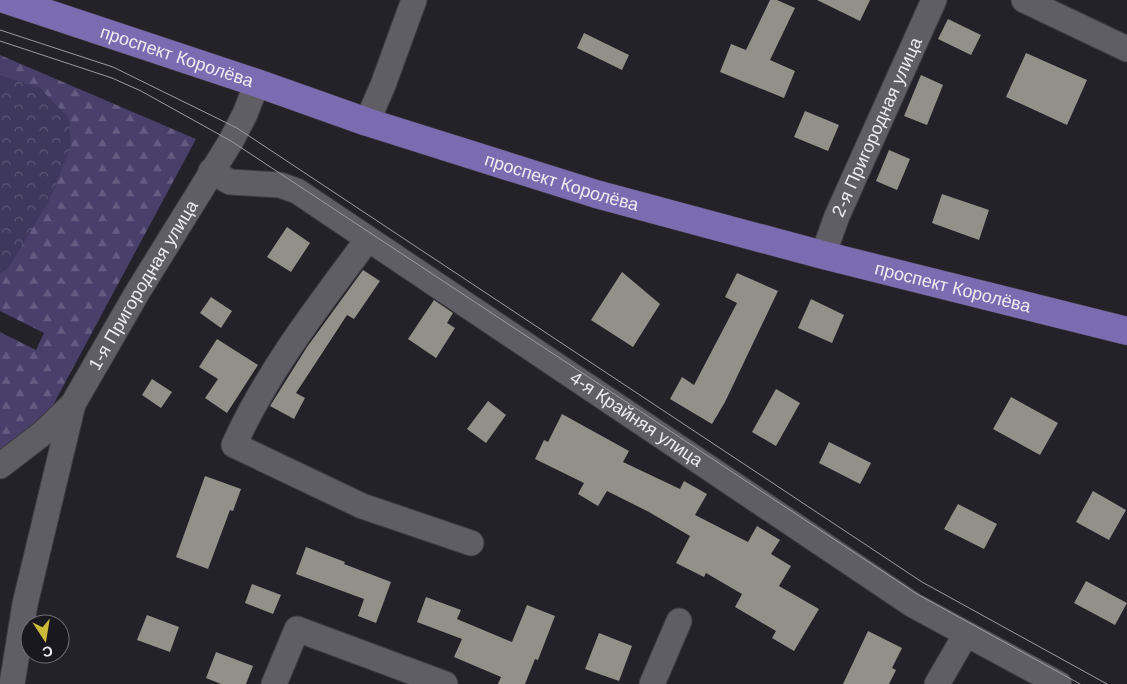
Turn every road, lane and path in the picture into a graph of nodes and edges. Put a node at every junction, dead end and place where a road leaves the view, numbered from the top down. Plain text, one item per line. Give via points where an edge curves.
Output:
1 (7, 0) edge
2 (414, 0) edge
3 (934, 0) edge
4 (1024, 0) edge
5 (1127, 49) edge
6 (257, 83) junction
7 (367, 122) junction
8 (211, 171) junction
9 (368, 240) junction
10 (823, 255) junction
11 (1127, 331) edge
12 (73, 404) junction
13 (0, 466) edge
14 (471, 543) dead end
15 (679, 621) dead end
16 (966, 634) junction
17 (12, 684) edge
18 (274, 684) edge
19 (445, 684) edge
20 (652, 684) edge
21 (937, 684) edge
22 (1059, 684) edge

1 - 6 main road, проспект Королёва
2 - 7 street
3 - 10 street, 2-я Пригородная улица
4 - 5 street
6 - 7 main road, проспект Королёва
6 - 8 street, 1-я Пригородная улица via 249,106
7 - 10 main road, проспект Королёва via 596,194
8 - 9 street, 4-я Крайняя улица via 230,182 280,185 297,191
8 - 12 street, 1-я Пригородная улица
9 - 14 street via 291,344 245,420 234,445 362,506
9 - 16 street, 4-я Крайняя улица via 913,605
10 - 11 main road, проспект Королёва
12 - 13 street, 1-я Пригородная улица via 43,433
12 - 17 street via 25,604
15 - 20 street
16 - 21 street
16 - 22 street, 4-я Крайняя улица
18 - 19 street via 297,629

